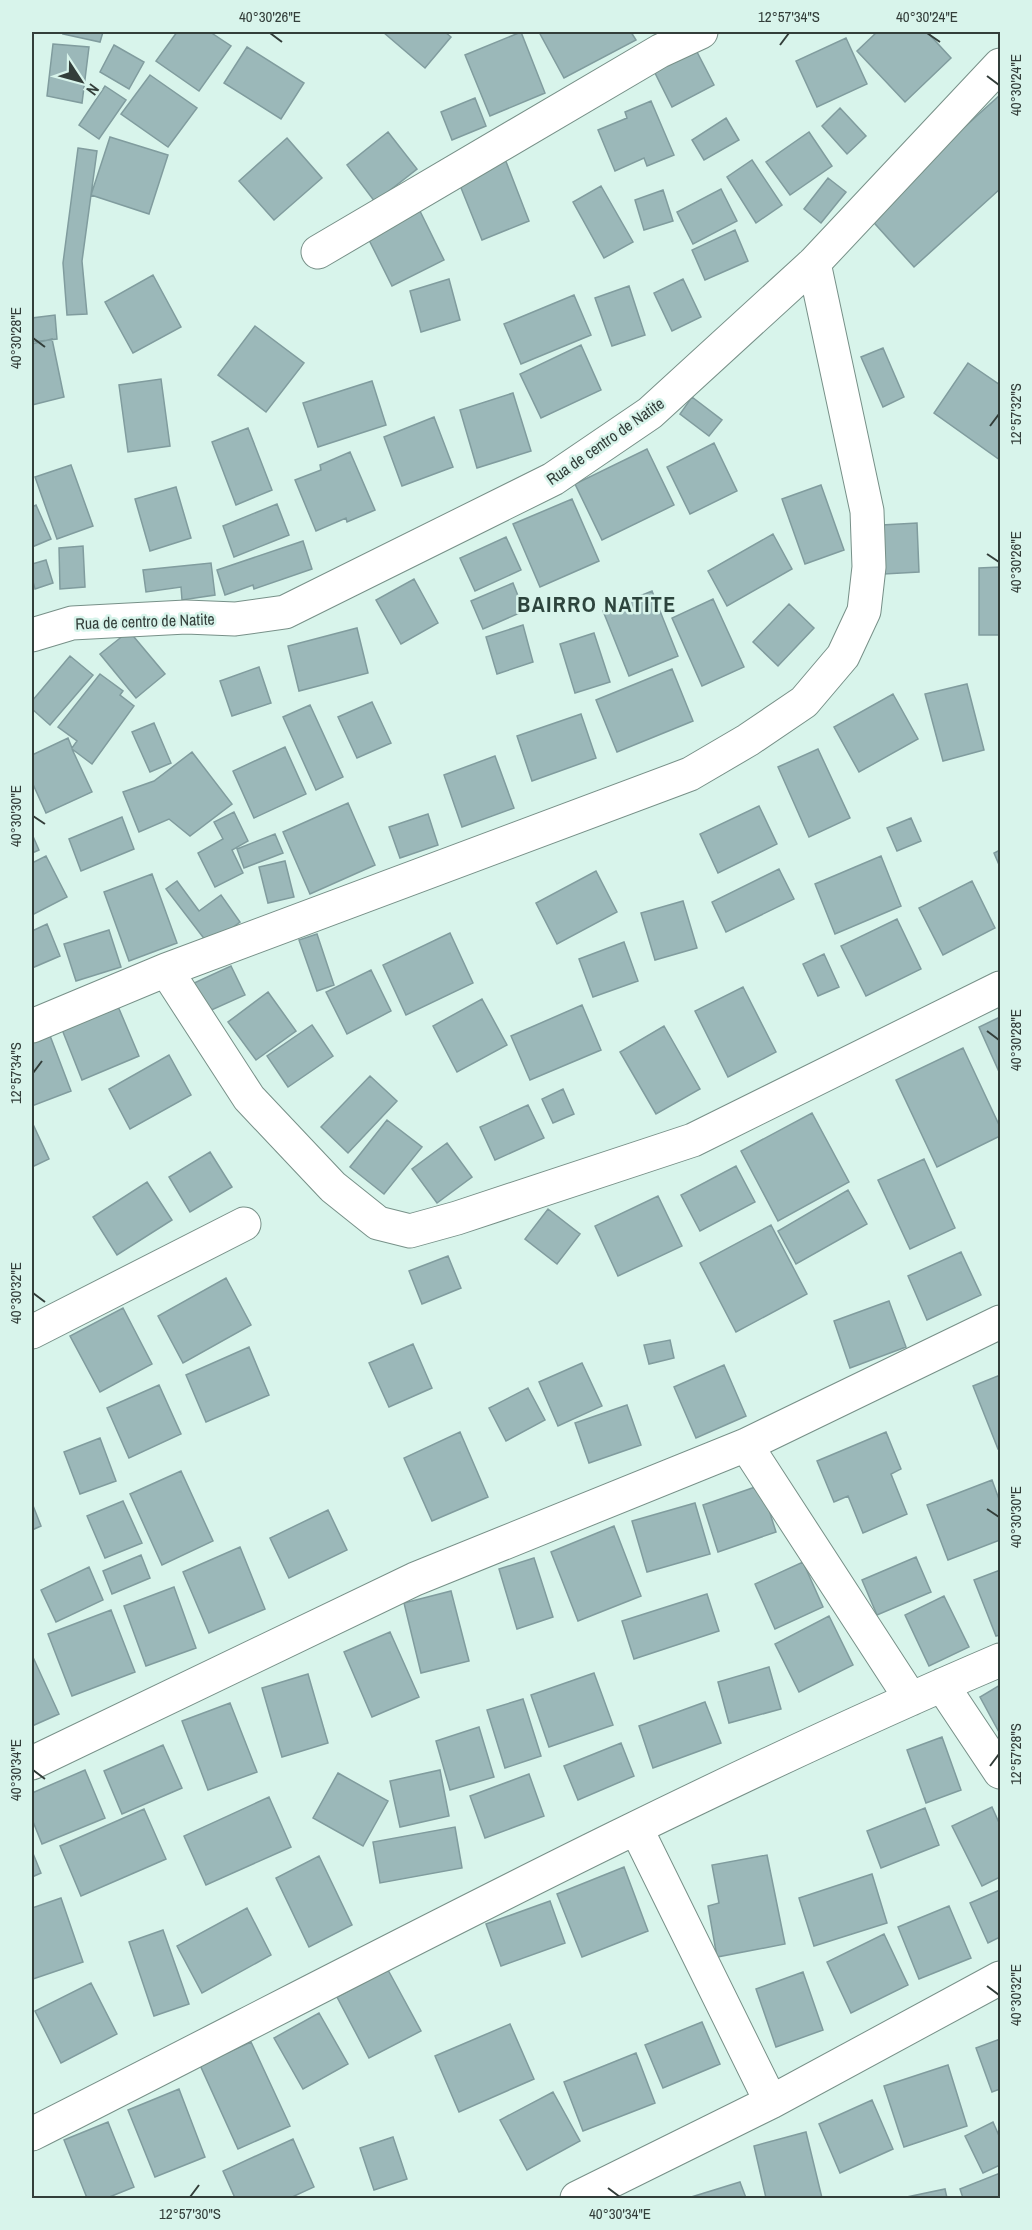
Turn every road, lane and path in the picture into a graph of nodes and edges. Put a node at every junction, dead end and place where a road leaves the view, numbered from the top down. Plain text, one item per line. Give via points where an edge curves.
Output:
1 (701, 32) edge
2 (1000, 65) edge
3 (318, 252) dead end
4 (814, 263) junction
5 (32, 635) edge
6 (166, 970) junction
7 (1000, 988) edge
8 (32, 1026) edge
9 (244, 1224) dead end
10 (1000, 1322) edge
11 (32, 1332) edge
12 (746, 1445) junction
13 (1000, 1660) edge
14 (942, 1685) junction
15 (911, 1699) junction
16 (32, 1763) edge
17 (1000, 1772) edge
18 (636, 1828) junction
19 (1000, 1978) edge
20 (771, 2103) junction
21 (32, 2134) edge
22 (577, 2199) edge

1 - 3 street via 660,51
2 - 4 street, Rua de centro de Natite
4 - 5 street, Rua de centro de Natite via 650,413 554,479 285,612 235,619 186,617 72,623
4 - 6 street via 867,511 869,567 864,611 843,656 804,702 690,774
6 - 7 street via 249,1098 333,1187 378,1223 410,1231 693,1140
6 - 8 street
9 - 11 street
10 - 12 street
12 - 15 street
12 - 16 street via 415,1579
13 - 14 street
14 - 15 street
14 - 17 street
15 - 18 street
18 - 20 street
18 - 21 street
19 - 20 street
20 - 22 street

